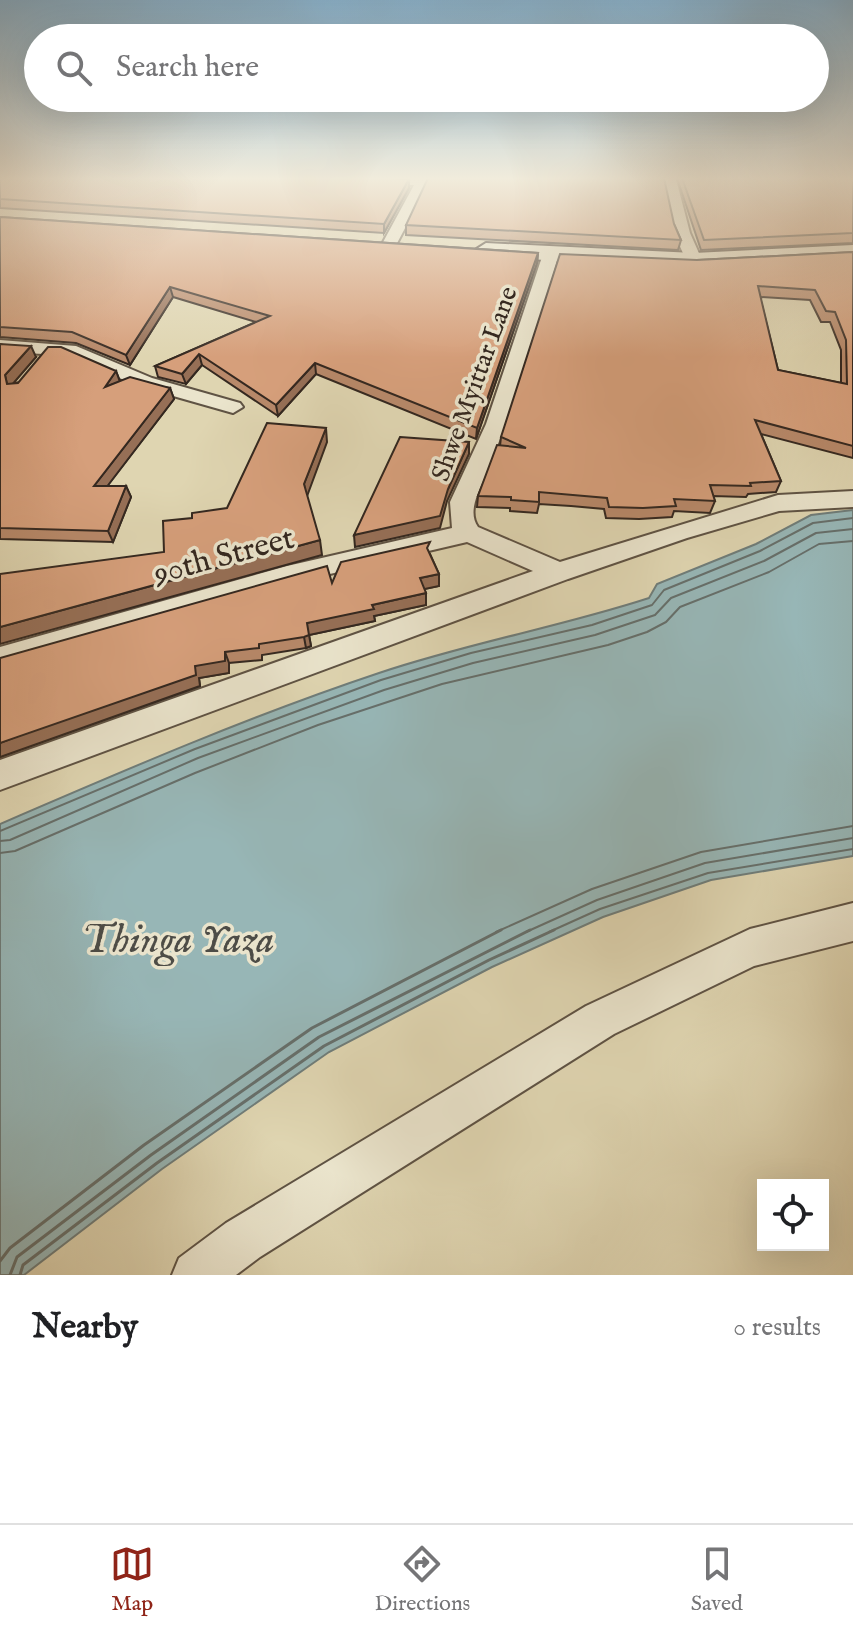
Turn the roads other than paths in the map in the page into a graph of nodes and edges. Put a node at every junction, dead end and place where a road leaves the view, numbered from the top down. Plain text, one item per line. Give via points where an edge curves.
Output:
1 (386, 238) edge
2 (684, 238) edge
3 (383, 244) joint
4 (420, 246) edge
5 (464, 249) edge
6 (853, 252) edge
7 (551, 254) junction
8 (694, 260) junction
9 (0, 346) edge
10 (233, 407) dead end
11 (853, 499) edge
12 (469, 533) junction
13 (559, 572) junction
14 (0, 658) edge
15 (0, 775) edge
16 (853, 922) edge
17 (196, 1275) edge

1 - 3 street
2 - 8 street
3 - 4 main road
5 - 7 main road
6 - 8 main road
7 - 8 main road
7 - 12 street, Shwe Myittar Lane via 497,424 462,502 462,524
9 - 10 street via 69,350 145,382
11 - 13 street via 778,503
12 - 13 street
12 - 14 street, 90th Street via 287,575
13 - 15 street
16 - 17 street via 750,948 600,1020 243,1240

